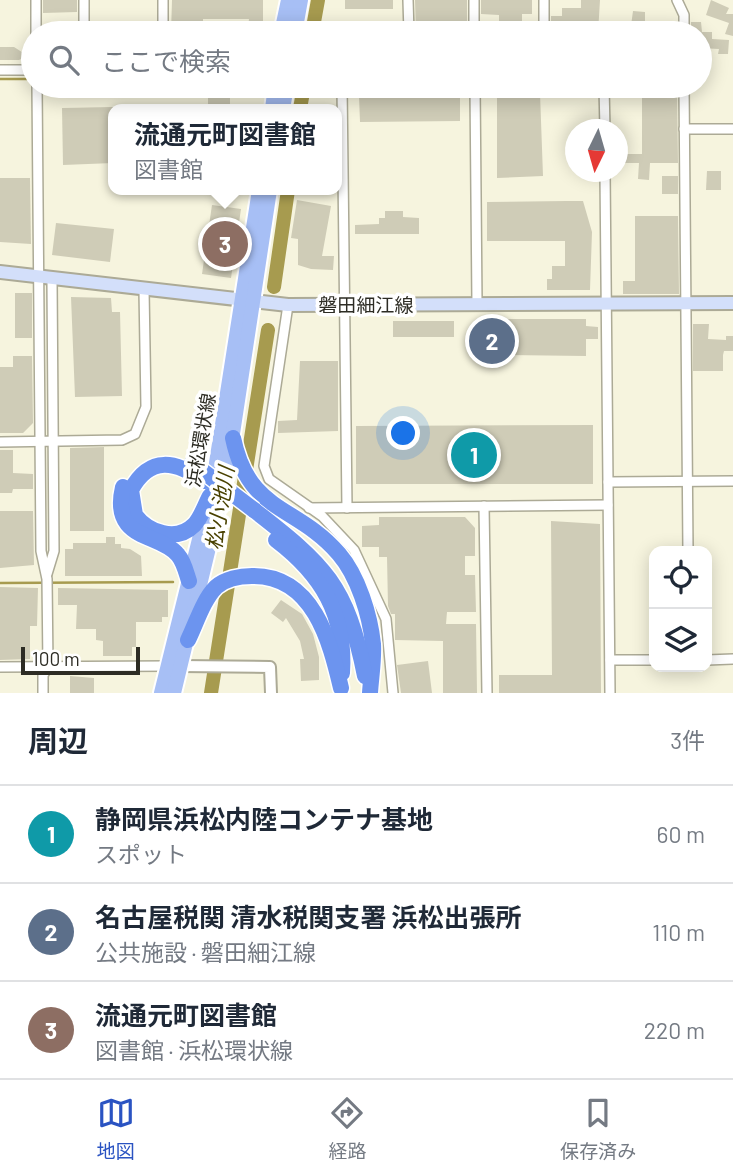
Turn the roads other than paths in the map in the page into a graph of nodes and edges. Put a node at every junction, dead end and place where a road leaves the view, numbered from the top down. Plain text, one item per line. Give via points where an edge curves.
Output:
1 (36, 0) edge
2 (83, 0) edge
3 (163, 0) edge
4 (288, 0) edge
5 (301, 0) edge
6 (408, 0) edge
7 (474, 0) edge
8 (544, 0) edge
9 (677, 0) edge
10 (36, 21) edge
11 (84, 21) edge
12 (163, 21) edge
13 (284, 21) edge
14 (297, 21) edge
15 (409, 21) edge
16 (474, 21) edge
17 (544, 21) edge
18 (684, 21) edge
19 (21, 70) edge
20 (0, 71) edge
21 (37, 98) edge
22 (342, 98) edge
23 (475, 98) edge
24 (604, 98) edge
25 (684, 98) edge
26 (605, 119) edge
27 (733, 128) edge
28 (684, 130) junction
29 (605, 182) edge
30 (258, 195) edge
31 (269, 195) edge
32 (0, 272) edge
33 (38, 278) junction
34 (52, 280) junction
35 (144, 290) junction
36 (247, 302) junction
37 (733, 303) edge
38 (477, 304) junction
39 (607, 304) junction
40 (685, 304) junction
41 (288, 305) junction
42 (345, 305) junction
43 (233, 438) junction
44 (0, 442) edge
45 (40, 442) junction
46 (54, 442) junction
47 (184, 464) junction
48 (687, 481) junction
49 (733, 481) edge
50 (608, 482) junction
51 (210, 496) junction
52 (608, 505) junction
53 (484, 506) junction
54 (309, 508) junction
55 (347, 508) junction
56 (253, 516) junction
57 (688, 546) edge
58 (47, 580) junction
59 (189, 581) junction
60 (188, 640) junction
61 (733, 659) edge
62 (610, 660) junction
63 (649, 660) edge
64 (712, 660) edge
65 (174, 666) junction
66 (0, 667) edge
67 (48, 667) junction
68 (341, 691) edge
69 (43, 693) edge
70 (161, 693) edge
71 (174, 693) edge
72 (271, 693) edge
73 (369, 693) edge
74 (393, 693) edge
75 (487, 693) edge
76 (610, 693) edge

1 - 10 street
2 - 11 street
3 - 12 street
4 - 13 main road
5 - 14 main road
6 - 15 street
7 - 16 street
8 - 17 street
9 - 18 street
19 - 20 street
21 - 33 street
22 - 42 street
23 - 38 street
24 - 26 street
25 - 28 street
27 - 28 street
28 - 40 street
29 - 39 street
30 - 36 main road, 浜松環状線
31 - 36 main road, 浜松環状線
32 - 33 main road, 磐田細江線
33 - 34 main road, 磐田細江線
33 - 45 street
34 - 35 main road, 磐田細江線
34 - 46 street
35 - 36 main road, 磐田細江線
35 - 46 street via 146,407 135,435 122,440
36 - 41 main road, 磐田細江線
36 - 43 main road, 浜松環状線
36 - 51 main road, 浜松環状線
37 - 40 main road, 磐田細江線
38 - 39 main road, 磐田細江線
38 - 42 main road, 磐田細江線
39 - 40 main road, 磐田細江線
39 - 50 street
40 - 48 street
41 - 42 main road, 磐田細江線
41 - 54 street via 264,466 269,479
42 - 55 street
43 - 60 main road, 浜松環状線
43 - 73 highway via 237,457 255,490 332,548 353,578 373,645
44 - 45 street
45 - 46 street
45 - 58 street via 41,551
46 - 58 street via 54,551
47 - 51 highway via 155,467 139,476 131,500 142,524 168,535 181,532 193,527
47 - 56 highway
47 - 59 highway via 163,455 142,461 126,477 120,500 129,525 180,556
48 - 49 street
48 - 50 street
48 - 57 street
50 - 52 street
51 - 59 main road, 浜松環状線
52 - 53 street
52 - 62 street
53 - 55 street
53 - 75 street
54 - 55 street
54 - 74 street via 355,550 374,591 386,619
56 - 68 highway via 315,578 330,601 344,646
56 - 73 highway via 302,547 328,574 358,638
58 - 67 street
59 - 65 main road, 浜松環状線
60 - 65 main road, 浜松環状線
60 - 68 highway via 212,592 223,583 240,576 273,579 307,601 330,644
61 - 64 street
62 - 63 street
62 - 76 street
65 - 67 street
65 - 70 main road, 浜松環状線
65 - 71 main road, 浜松環状線
65 - 72 street via 271,667
66 - 67 street
67 - 69 street

